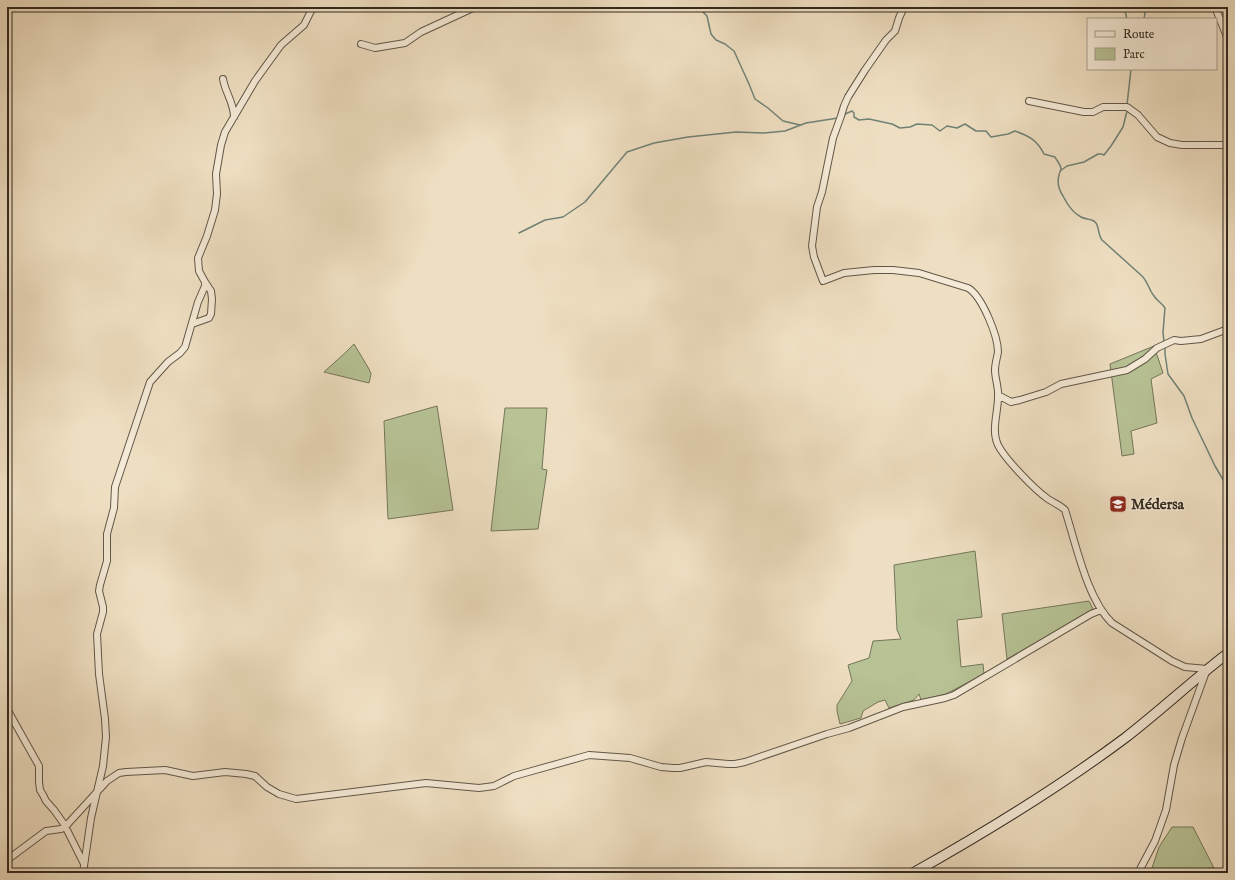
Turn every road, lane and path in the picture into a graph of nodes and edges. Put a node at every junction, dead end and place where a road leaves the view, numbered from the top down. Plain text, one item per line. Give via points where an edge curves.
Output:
1 (313, 7) edge
2 (475, 7) edge
3 (904, 7) edge
4 (1215, 7) edge
5 (1228, 39) edge
6 (361, 44) dead end
7 (223, 79) dead end
8 (1029, 101) dead end
9 (234, 117) junction
10 (1228, 145) edge
11 (205, 282) junction
12 (192, 324) junction
13 (1228, 329) edge
14 (998, 395) junction
15 (1101, 610) junction
16 (1228, 653) edge
17 (1207, 669) junction
18 (7, 709) edge
19 (98, 791) junction
20 (65, 827) junction
21 (7, 860) edge
22 (84, 864) junction
23 (83, 873) edge
24 (913, 873) edge
25 (1138, 873) edge

1 - 9 street via 304,25 280,45
2 - 6 street via 422,32 405,43 375,48
3 - 14 street via 895,31 865,70 844,106 833,138 817,207 812,246 814,257 823,281 844,274 874,270 909,271 973,291 987,314 996,339 998,351 995,371
4 - 5 street
7 - 9 street
8 - 10 street via 1084,112 1093,112 1103,107 1127,107 1138,115 1157,137 1170,143
9 - 11 street via 221,144 216,174 215,210 198,258 199,271
11 - 12 street
11 - 12 street via 211,291 211,314 208,318
12 - 19 street via 180,353 150,382 115,487 114,508 107,534 107,561 99,591 103,612 97,634 106,737
13 - 14 street via 1201,339 1174,340 1157,348 1127,370 1061,384 1046,392 1011,402
14 - 15 street via 995,433 998,446 1040,492 1065,510 1088,583
15 - 17 street via 1112,624 1172,661 1185,667
15 - 19 street via 954,695 903,707 849,728 736,764 706,762 673,768 630,758 589,755 514,776 494,786 479,788 426,782 296,799 267,787 255,776 225,772 193,776 166,770 119,773 107,780
16 - 17 main road
17 - 24 main road via 1126,737 1089,764 959,847
17 - 25 street via 1174,765 1166,810 1155,841
18 - 20 street via 39,766 40,790
19 - 20 street
19 - 22 street
20 - 21 street via 46,831
20 - 22 street
22 - 23 street

